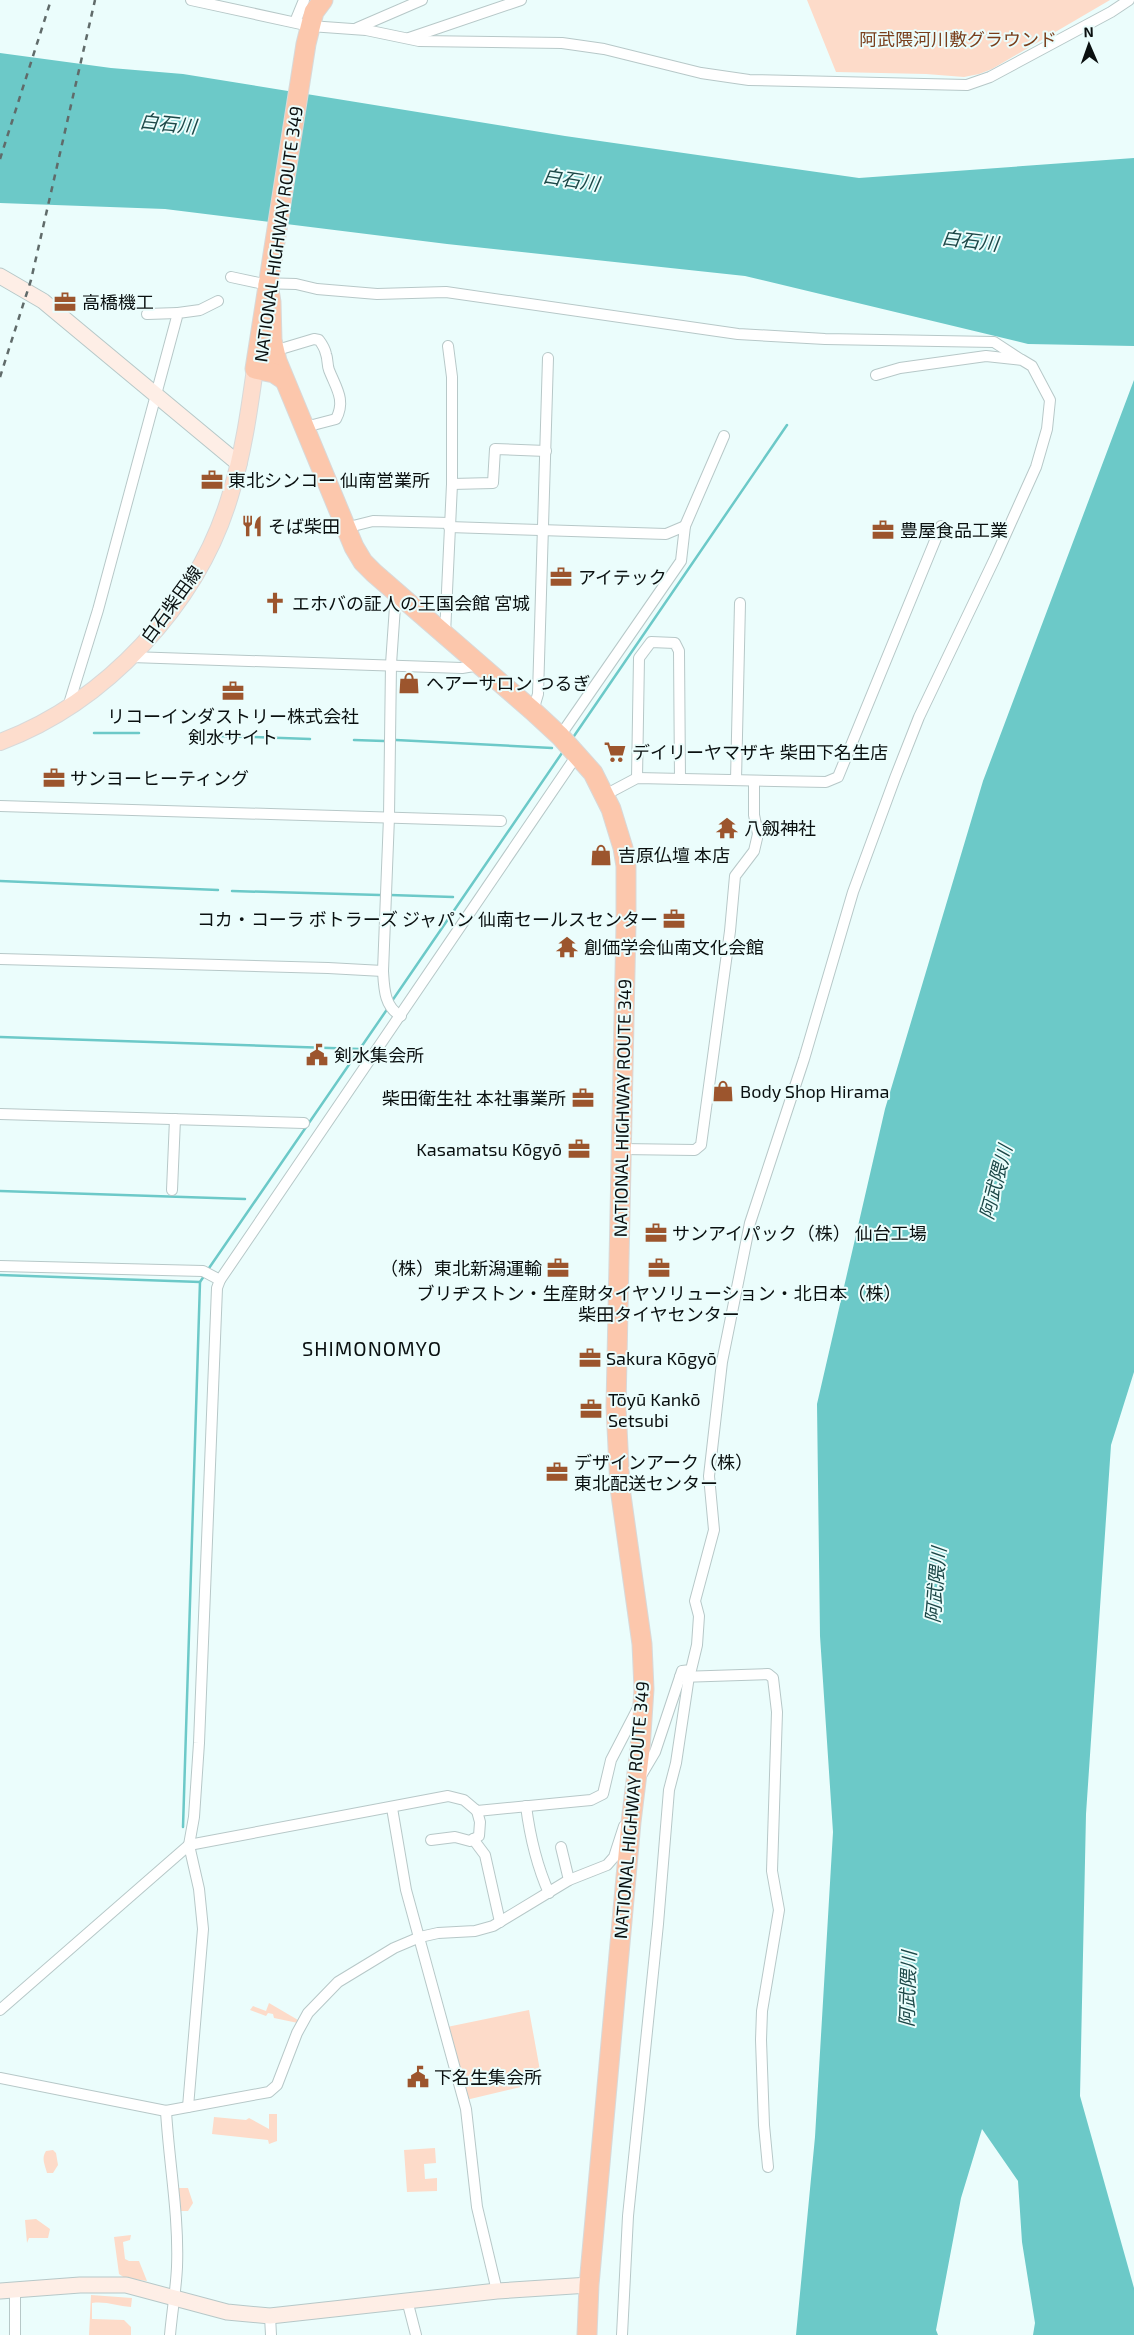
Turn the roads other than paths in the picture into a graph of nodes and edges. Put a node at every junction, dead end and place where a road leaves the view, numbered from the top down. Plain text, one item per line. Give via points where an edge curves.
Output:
1 (191, 0) edge
2 (422, 0) edge
3 (521, 0) edge
4 (1129, 0) edge
5 (310, 10) edge
6 (351, 30) junction
7 (406, 39) junction
8 (269, 275) junction
9 (0, 276) edge
10 (231, 277) dead end
11 (218, 302) dead end
12 (178, 313) junction
13 (147, 314) dead end
14 (448, 346) dead end
15 (274, 351) junction
16 (548, 358) dead end
17 (1032, 366) junction
18 (255, 370) junction
19 (876, 375) dead end
20 (283, 379) junction
21 (156, 396) junction
22 (304, 424) junction
23 (724, 436) dead end
24 (546, 450) junction
25 (239, 464) junction
26 (452, 484) junction
27 (450, 525) junction
28 (685, 526) junction
29 (941, 526) dead end
30 (345, 528) junction
31 (542, 531) junction
32 (396, 592) junction
33 (740, 603) dead end
34 (445, 634) junction
35 (131, 657) junction
36 (391, 664) junction
37 (481, 665) junction
38 (68, 708) junction
39 (533, 711) junction
40 (0, 742) edge
41 (569, 746) junction
42 (637, 778) junction
43 (680, 779) junction
44 (736, 780) junction
45 (754, 780) junction
46 (605, 795) junction
47 (0, 806) edge
48 (389, 817) junction
49 (502, 821) dead end
50 (0, 959) edge
51 (383, 971) junction
52 (399, 1015) junction
53 (0, 1114) edge
54 (175, 1119) junction
55 (304, 1123) dead end
56 (621, 1149) junction
57 (172, 1190) dead end
58 (0, 1266) edge
59 (217, 1279) junction
60 (685, 1676) junction
61 (643, 1702) junction
62 (636, 1783) junction
63 (526, 1806) junction
64 (392, 1808) junction
65 (477, 1811) junction
66 (631, 1822) junction
67 (473, 1839) junction
68 (431, 1840) dead end
69 (189, 1845) junction
70 (561, 1847) dead end
71 (569, 1880) junction
72 (549, 1893) junction
73 (500, 1922) junction
74 (420, 1937) junction
75 (0, 2010) edge
76 (0, 2078) edge
77 (188, 2107) junction
78 (166, 2111) junction
79 (768, 2167) dead end
80 (589, 2285) junction
81 (7, 2291) edge
82 (497, 2291) junction
83 (174, 2298) junction
84 (407, 2300) junction
85 (270, 2316) junction
86 (15, 2335) edge
87 (170, 2335) edge
88 (271, 2335) edge
89 (416, 2335) edge
90 (586, 2335) edge
91 (622, 2335) edge

1 - 5 street
2 - 6 street
3 - 7 street
4 - 7 street via 990,77 967,85 748,80 562,43
5 - 6 street
5 - 8 highway, NATIONAL HIGHWAY ROUTE 349
6 - 7 street
8 - 10 street
8 - 15 highway via 270,329
8 - 17 street via 318,289 377,294 446,292 748,334 994,342
8 - 18 highway, NATIONAL HIGHWAY ROUTE 349
9 - 21 street via 43,301
11 - 12 street via 200,310
12 - 13 street
12 - 21 street
14 - 26 street via 452,377
15 - 20 highway
15 - 22 street via 314,339 320,340 327,355 342,404 339,413 336,419
16 - 24 street
17 - 19 street via 1022,360 986,356 900,368
17 - 60 street via 1050,400 1047,430 1036,467 946,659 895,778 853,892 804,1059 750,1223 722,1362 709,1476 714,1530 695,1601 699,1616 697,1645 692,1670 682,1671
18 - 20 highway, NATIONAL HIGHWAY ROUTE 349 via 274,373
18 - 25 main road, 白石柴田線
20 - 22 highway, NATIONAL HIGHWAY ROUTE 349
21 - 25 street
21 - 38 street
22 - 30 highway, NATIONAL HIGHWAY ROUTE 349
23 - 28 street
24 - 26 street via 495,449 493,483
24 - 31 street
25 - 35 main road, 白石柴田線 via 224,515 199,567 185,591
26 - 27 street
27 - 30 street via 373,521
27 - 31 street
27 - 34 street
28 - 31 street via 666,534
28 - 41 street via 681,561
29 - 45 street via 841,773 826,782
30 - 32 highway, NATIONAL HIGHWAY ROUTE 349 via 363,562
31 - 39 street via 538,694
32 - 34 highway, NATIONAL HIGHWAY ROUTE 349
32 - 36 street
33 - 44 street
34 - 37 highway, NATIONAL HIGHWAY ROUTE 349
35 - 36 street
35 - 38 main road, 白石柴田線
36 - 37 street via 462,668
36 - 48 street
37 - 39 highway, NATIONAL HIGHWAY ROUTE 349
38 - 40 main road, 白石柴田線
39 - 41 highway, NATIONAL HIGHWAY ROUTE 349
41 - 46 highway, NATIONAL HIGHWAY ROUTE 349 via 592,773
41 - 52 street via 501,864
42 - 43 street
42 - 43 street via 638,658 651,642 676,643 678,651
42 - 46 street
43 - 44 street
44 - 45 street
45 - 56 street via 754,815 758,834 754,852 735,876 702,1145 695,1150
46 - 56 highway, NATIONAL HIGHWAY ROUTE 349 via 616,821 626,866
47 - 48 street
48 - 49 street
48 - 51 street
50 - 51 street
51 - 52 street via 384,995
52 - 59 street
53 - 54 street
54 - 55 street
54 - 57 street
56 - 61 highway, NATIONAL HIGHWAY ROUTE 349 via 617,1451 627,1549 642,1644
58 - 59 street via 203,1270
59 - 69 street via 200,1742
60 - 62 street via 650,1764
60 - 79 street via 768,1674 774,1681 777,1712 772,1871 779,1910 762,2011 761,2040
60 - 91 street via 676,1763 669,1790 628,2216
61 - 62 highway, NATIONAL HIGHWAY ROUTE 349
61 - 63 street via 637,1707 611,1760 603,1794 591,1800
62 - 66 highway, NATIONAL HIGHWAY ROUTE 349
63 - 65 street
63 - 72 street via 531,1842
64 - 65 street via 448,1796 464,1800
64 - 69 street
64 - 74 street via 406,1890
65 - 67 street via 479,1836
66 - 71 street via 624,1826 611,1862
66 - 80 highway, NATIONAL HIGHWAY ROUTE 349
67 - 68 street
67 - 73 street via 485,1855
69 - 75 street
69 - 77 street via 203,1929
70 - 71 street
71 - 72 street
72 - 73 street
73 - 74 street via 475,1931
74 - 77 street via 359,1968 321,1999 297,2033 283,2073 273,2090
74 - 82 street via 466,2109 477,2207
76 - 78 street
77 - 78 street
78 - 83 street via 168,2151 175,2188 177,2266
80 - 82 street
80 - 90 highway, NATIONAL HIGHWAY ROUTE 349
81 - 83 street via 126,2285
81 - 86 street
82 - 84 street
83 - 85 street via 227,2312
83 - 87 street
84 - 85 street
84 - 89 street
85 - 88 street

